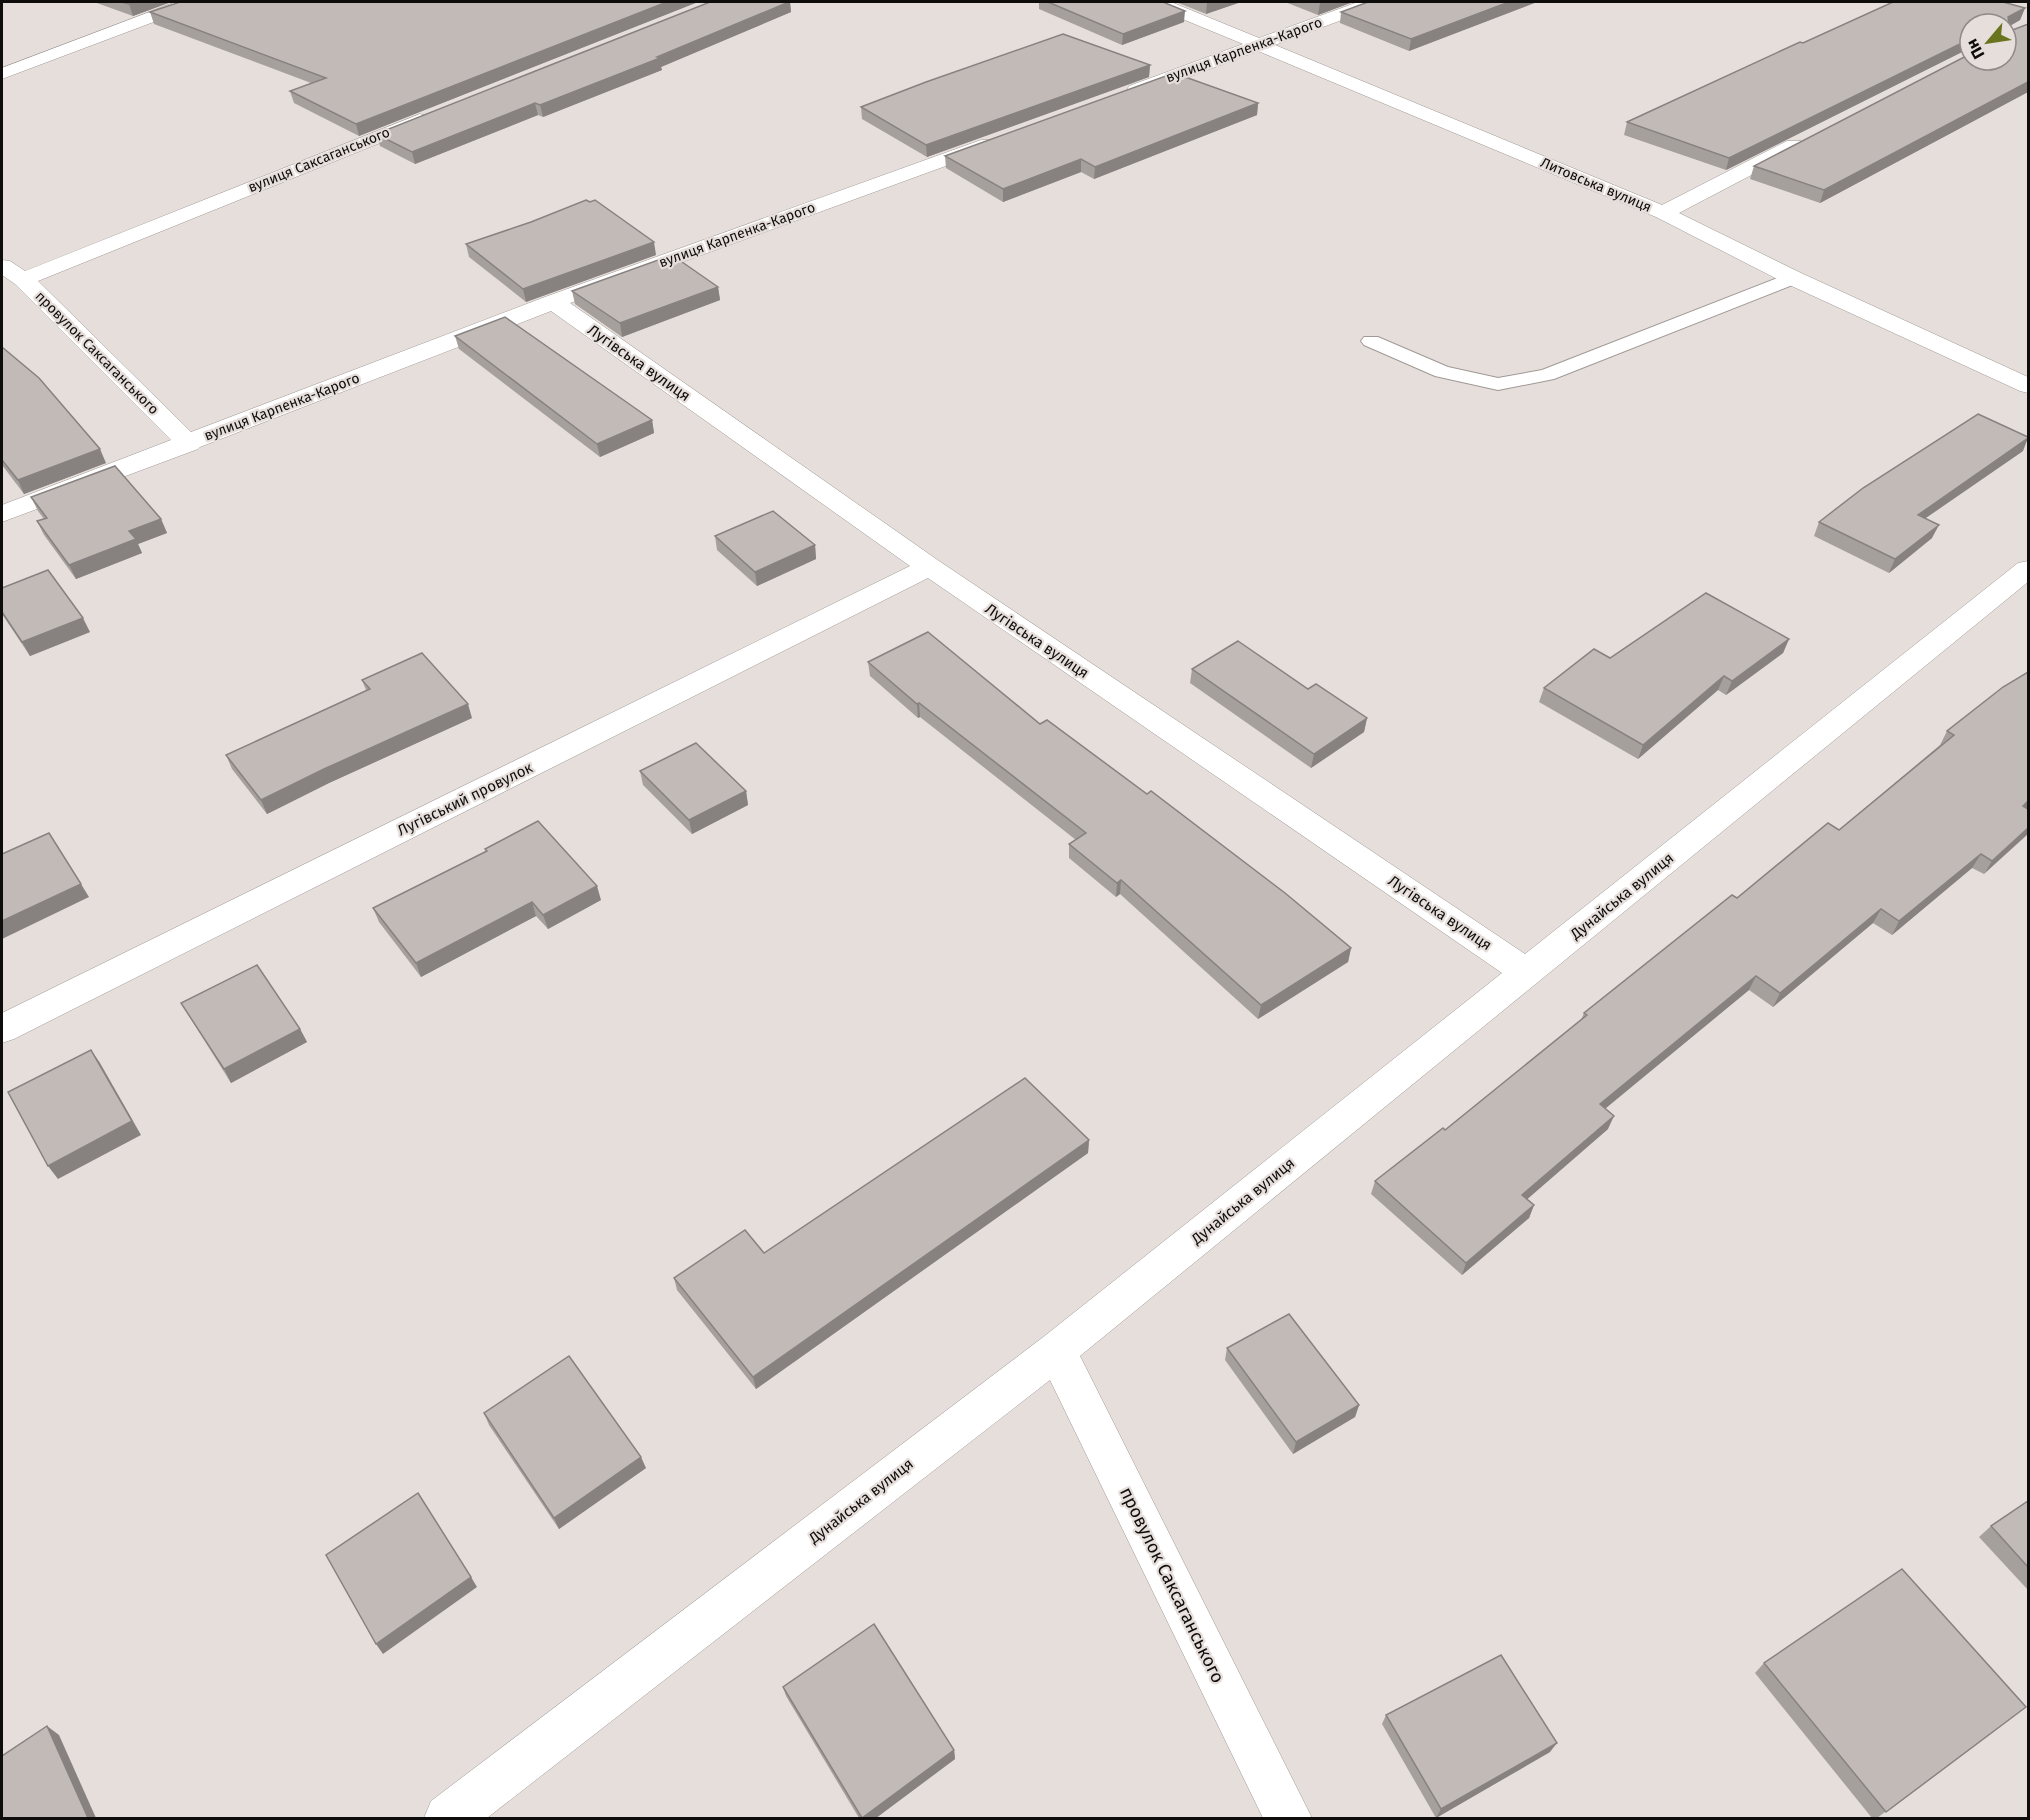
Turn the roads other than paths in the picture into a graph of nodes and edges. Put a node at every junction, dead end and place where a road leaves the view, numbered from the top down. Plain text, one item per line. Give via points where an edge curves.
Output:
1 (190, 2) edge
2 (1157, 2) edge
3 (1373, 2) edge
4 (1260, 45) junction
5 (2, 74) edge
6 (1114, 98) edge
7 (441, 112) edge
8 (1012, 135) edge
9 (1811, 136) edge
10 (1663, 213) junction
11 (2, 266) edge
12 (1793, 278) junction
13 (22, 279) junction
14 (553, 302) junction
15 (1371, 341) dead end
16 (2028, 386) edge
17 (189, 444) junction
18 (2, 514) edge
19 (928, 567) junction
20 (2028, 569) edge
21 (1527, 973) junction
22 (2, 1029) edge
23 (1056, 1351) junction
24 (448, 1818) edge
25 (1288, 1818) edge

1 - 5 street
2 - 4 street, Литовська вулиця
3 - 4 street, вулиця Карпенка-Карого
4 - 6 street, вулиця Карпенка-Карого
4 - 10 street, Литовська вулиця
7 - 13 street, вулиця Саксаганського
8 - 14 street, вулиця Карпенка-Карого
9 - 10 street
10 - 12 street, Литовська вулиця
11 - 13 street, провулок Саксаганського
12 - 15 lane via 1547,375 1498,384 1442,372
12 - 16 street, Литовська вулиця
13 - 17 street, провулок Саксаганського
14 - 17 street, вулиця Карпенка-Карого
14 - 19 street, Лугівська вулиця
17 - 18 street, вулиця Карпенка-Карого
19 - 21 street, Лугівська вулиця
19 - 22 street, Лугівський провулок
20 - 21 street, Дунайська вулиця
21 - 23 street, Дунайська вулиця
23 - 24 street, Дунайська вулиця
23 - 25 street, провулок Саксаганського

